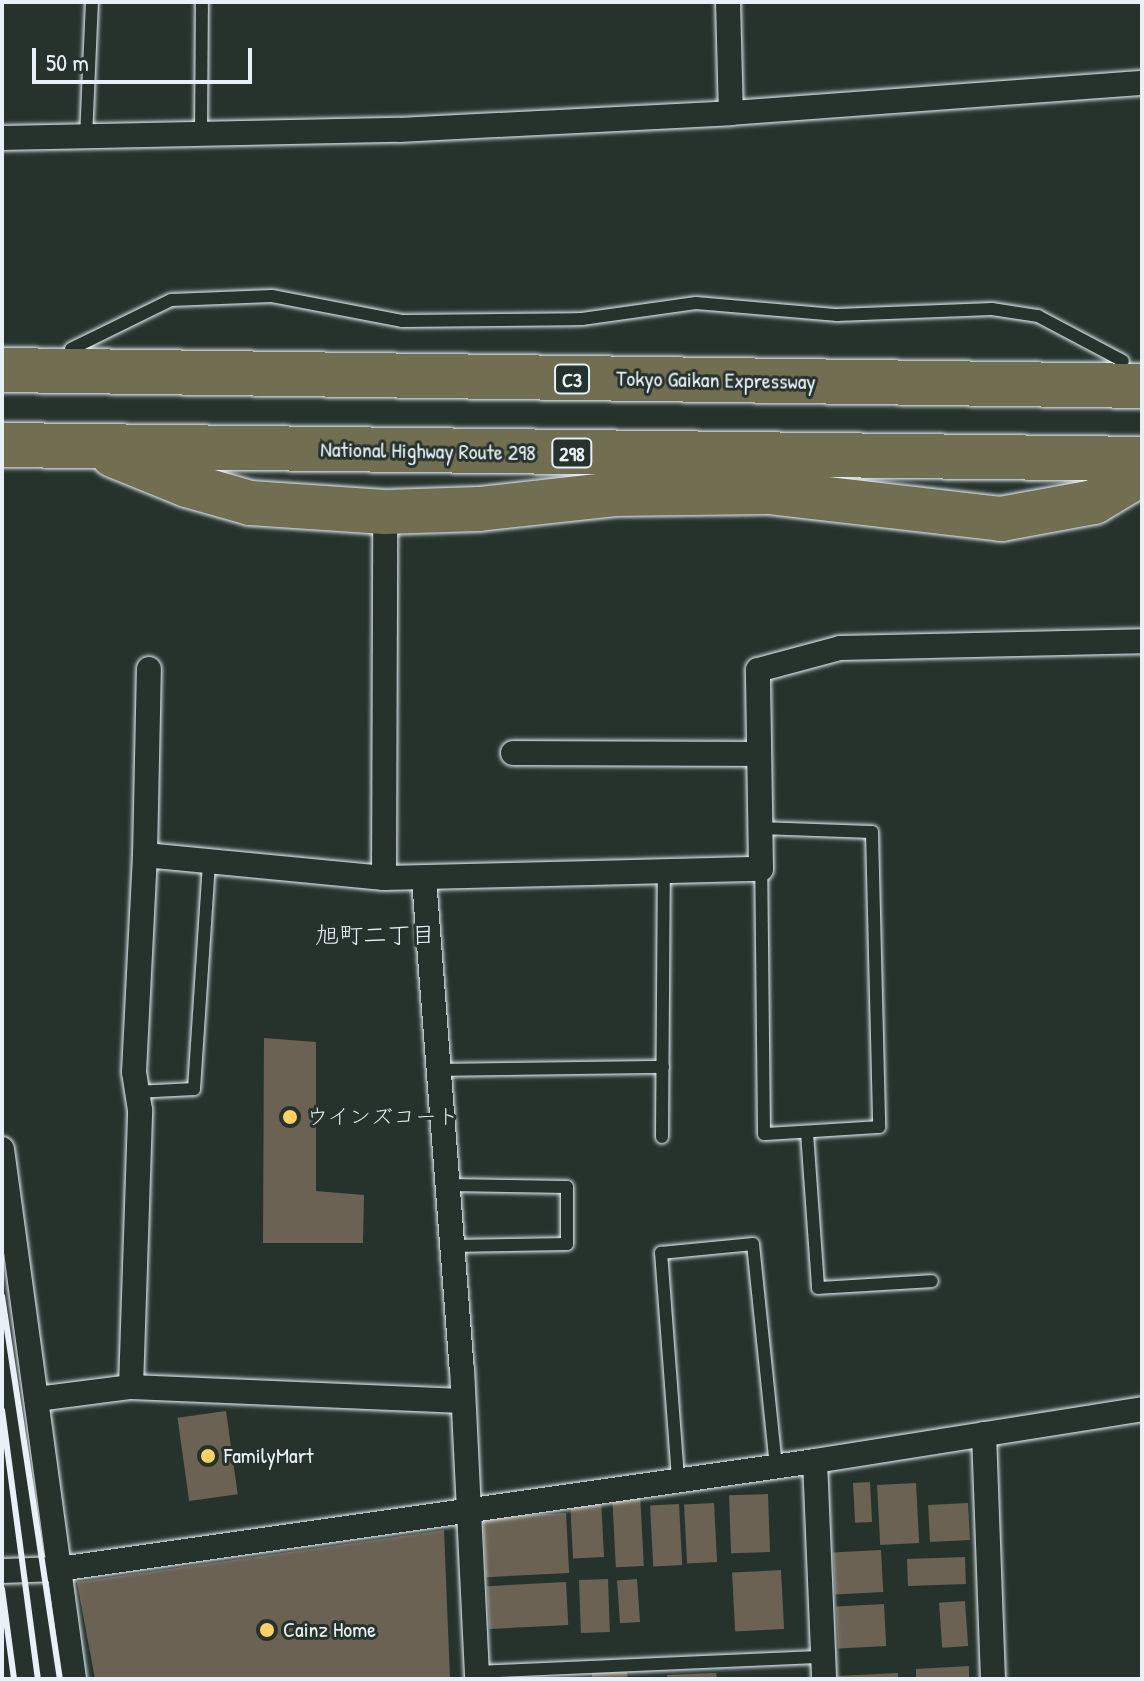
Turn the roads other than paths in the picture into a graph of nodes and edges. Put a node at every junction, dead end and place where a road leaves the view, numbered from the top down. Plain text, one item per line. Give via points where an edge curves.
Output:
1 (92, 2) edge
2 (202, 2) edge
3 (728, 2) edge
4 (1142, 83) edge
5 (731, 113) junction
6 (201, 135) junction
7 (2, 138) edge
8 (86, 138) junction
9 (2, 348) edge
10 (2, 370) edge
11 (1136, 370) edge
12 (2, 421) edge
13 (1142, 435) edge
14 (2, 445) edge
15 (90, 446) junction
16 (1142, 459) edge
17 (1142, 473) edge
18 (385, 512) junction
19 (1142, 641) edge
20 (149, 669) dead end
21 (513, 753) dead end
22 (756, 754) junction
23 (759, 828) junction
24 (145, 855) junction
25 (209, 863) junction
26 (761, 869) junction
27 (664, 875) junction
28 (384, 878) junction
29 (424, 879) junction
30 (663, 1067) junction
31 (440, 1070) junction
32 (136, 1092) junction
33 (807, 1133) junction
34 (662, 1137) dead end
35 (2, 1149) edge
36 (449, 1185) junction
37 (452, 1246) junction
38 (932, 1281) dead end
39 (131, 1387) junction
40 (37, 1399) junction
41 (463, 1401) junction
42 (1142, 1409) edge
43 (984, 1434) junction
44 (815, 1461) junction
45 (776, 1465) junction
46 (678, 1478) junction
47 (470, 1507) junction
48 (59, 1569) junction
49 (2, 1571) edge
50 (823, 1668) edge
51 (476, 1675) edge
52 (74, 1679) edge
53 (993, 1679) edge

1 - 8 lane
2 - 6 lane
3 - 5 street
4 - 5 street
5 - 6 street
6 - 8 street
7 - 8 street
9 - 11 highway
10 - 11 highway, Tokyo Gaikan Expressway / C3
12 - 13 highway
14 - 15 highway, National Highway Route 298 / 298
15 - 16 highway, National Highway Route 298 / 298
15 - 18 highway via 187,485 250,503
17 - 18 highway via 1094,502 1001,519 768,492 614,494 479,509
18 - 28 street
19 - 22 street via 840,648 758,670
20 - 24 street
21 - 22 street
22 - 23 street
23 - 26 street
23 - 33 lane via 872,832 879,1127
24 - 25 street
24 - 32 street
25 - 28 street via 235,861
25 - 32 lane via 194,1089
26 - 27 street
26 - 33 lane via 764,1134
27 - 29 street
27 - 30 lane
28 - 29 street
29 - 31 street
30 - 31 lane
30 - 34 lane
31 - 36 street
32 - 39 street
33 - 38 lane via 818,1288
35 - 40 street
36 - 37 street
36 - 37 lane via 567,1187 567,1244
37 - 41 street
39 - 40 street
39 - 41 street
40 - 48 street
41 - 47 street
42 - 43 street
43 - 44 street
43 - 53 street
44 - 45 street
44 - 50 street
45 - 46 street
45 - 46 lane via 753,1244 661,1253
46 - 47 street
47 - 48 street
47 - 51 street
48 - 49 street
48 - 52 street
50 - 51 lane

